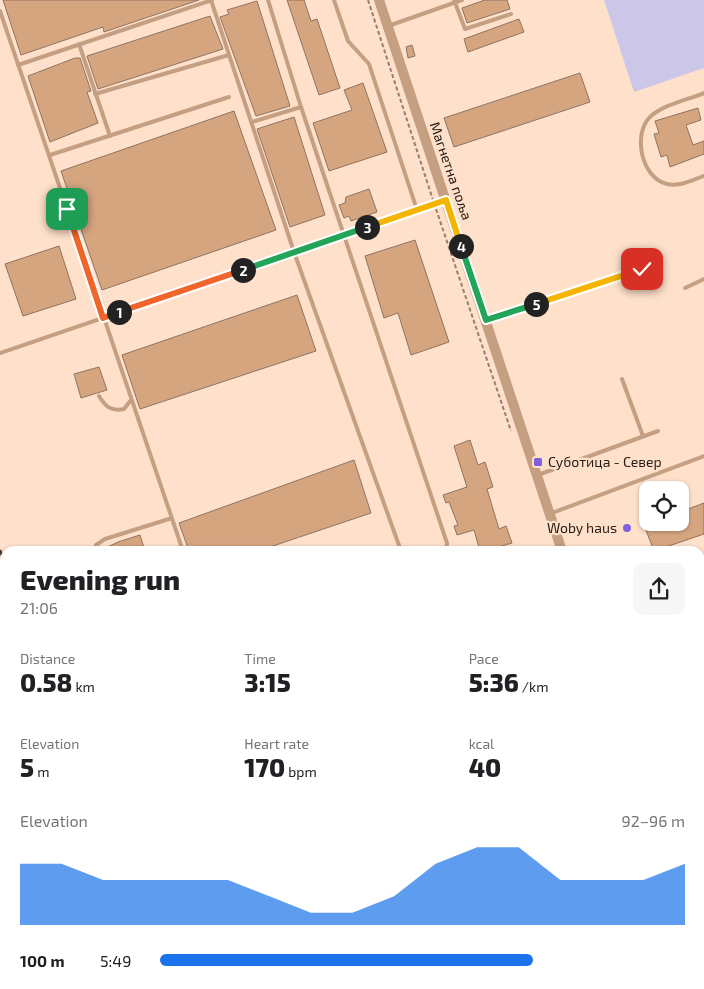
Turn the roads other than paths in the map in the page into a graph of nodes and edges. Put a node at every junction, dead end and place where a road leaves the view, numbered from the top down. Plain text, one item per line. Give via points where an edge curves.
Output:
1 (212, 0) edge
2 (268, 0) edge
3 (334, 0) edge
4 (379, 0) edge
5 (462, 0) edge
6 (454, 1) edge
7 (0, 11) edge
8 (511, 14) dead end
9 (388, 27) junction
10 (79, 44) junction
11 (230, 54) junction
12 (18, 65) junction
13 (704, 93) edge
14 (95, 94) junction
15 (229, 97) dead end
16 (301, 107) junction
17 (252, 122) junction
18 (110, 136) junction
19 (50, 155) junction
20 (704, 176) edge
21 (446, 200) junction
22 (417, 210) junction
23 (344, 236) junction
24 (294, 252) junction
25 (642, 269) dead end
26 (704, 279) edge
27 (685, 288) dead end
28 (103, 318) junction
29 (486, 320) junction
30 (0, 353) edge
31 (622, 379) dead end
32 (99, 396) dead end
33 (131, 400) junction
34 (658, 431) dead end
35 (643, 436) junction
36 (704, 456) edge
37 (537, 475) junction
38 (550, 514) junction
39 (172, 518) junction
40 (96, 546) edge
41 (181, 546) edge
42 (399, 546) edge
43 (446, 546) edge
44 (560, 546) edge

1 - 10 lane
1 - 11 lane
2 - 16 lane
3 - 22 lane via 348,42 369,64
4 - 9 street, Магнетна поља
5 - 6 lane
6 - 8 lane via 465,29
6 - 9 lane
7 - 12 lane
9 - 21 street, Магнетна поља
10 - 12 lane
10 - 14 lane
11 - 14 lane
11 - 17 lane
12 - 19 lane
13 - 20 lane via 650,117 641,140 648,168 661,182 679,184
14 - 18 lane
15 - 18 lane
16 - 17 lane
16 - 23 lane
17 - 24 lane
18 - 19 lane
19 - 28 lane
21 - 22 lane
21 - 29 street, Магнетна поља
22 - 23 lane
23 - 24 lane
23 - 43 lane
24 - 28 lane
24 - 42 lane
25 - 29 lane
26 - 27 lane
28 - 30 lane
28 - 33 lane
29 - 37 street, Магнетна поља
31 - 35 lane
32 - 33 lane via 104,405 116,411 124,409
33 - 39 lane
34 - 35 lane
35 - 37 lane
36 - 38 lane
37 - 38 street, Магнетна поља
38 - 44 street, Магнетна поља
39 - 40 lane via 105,539
39 - 41 lane

